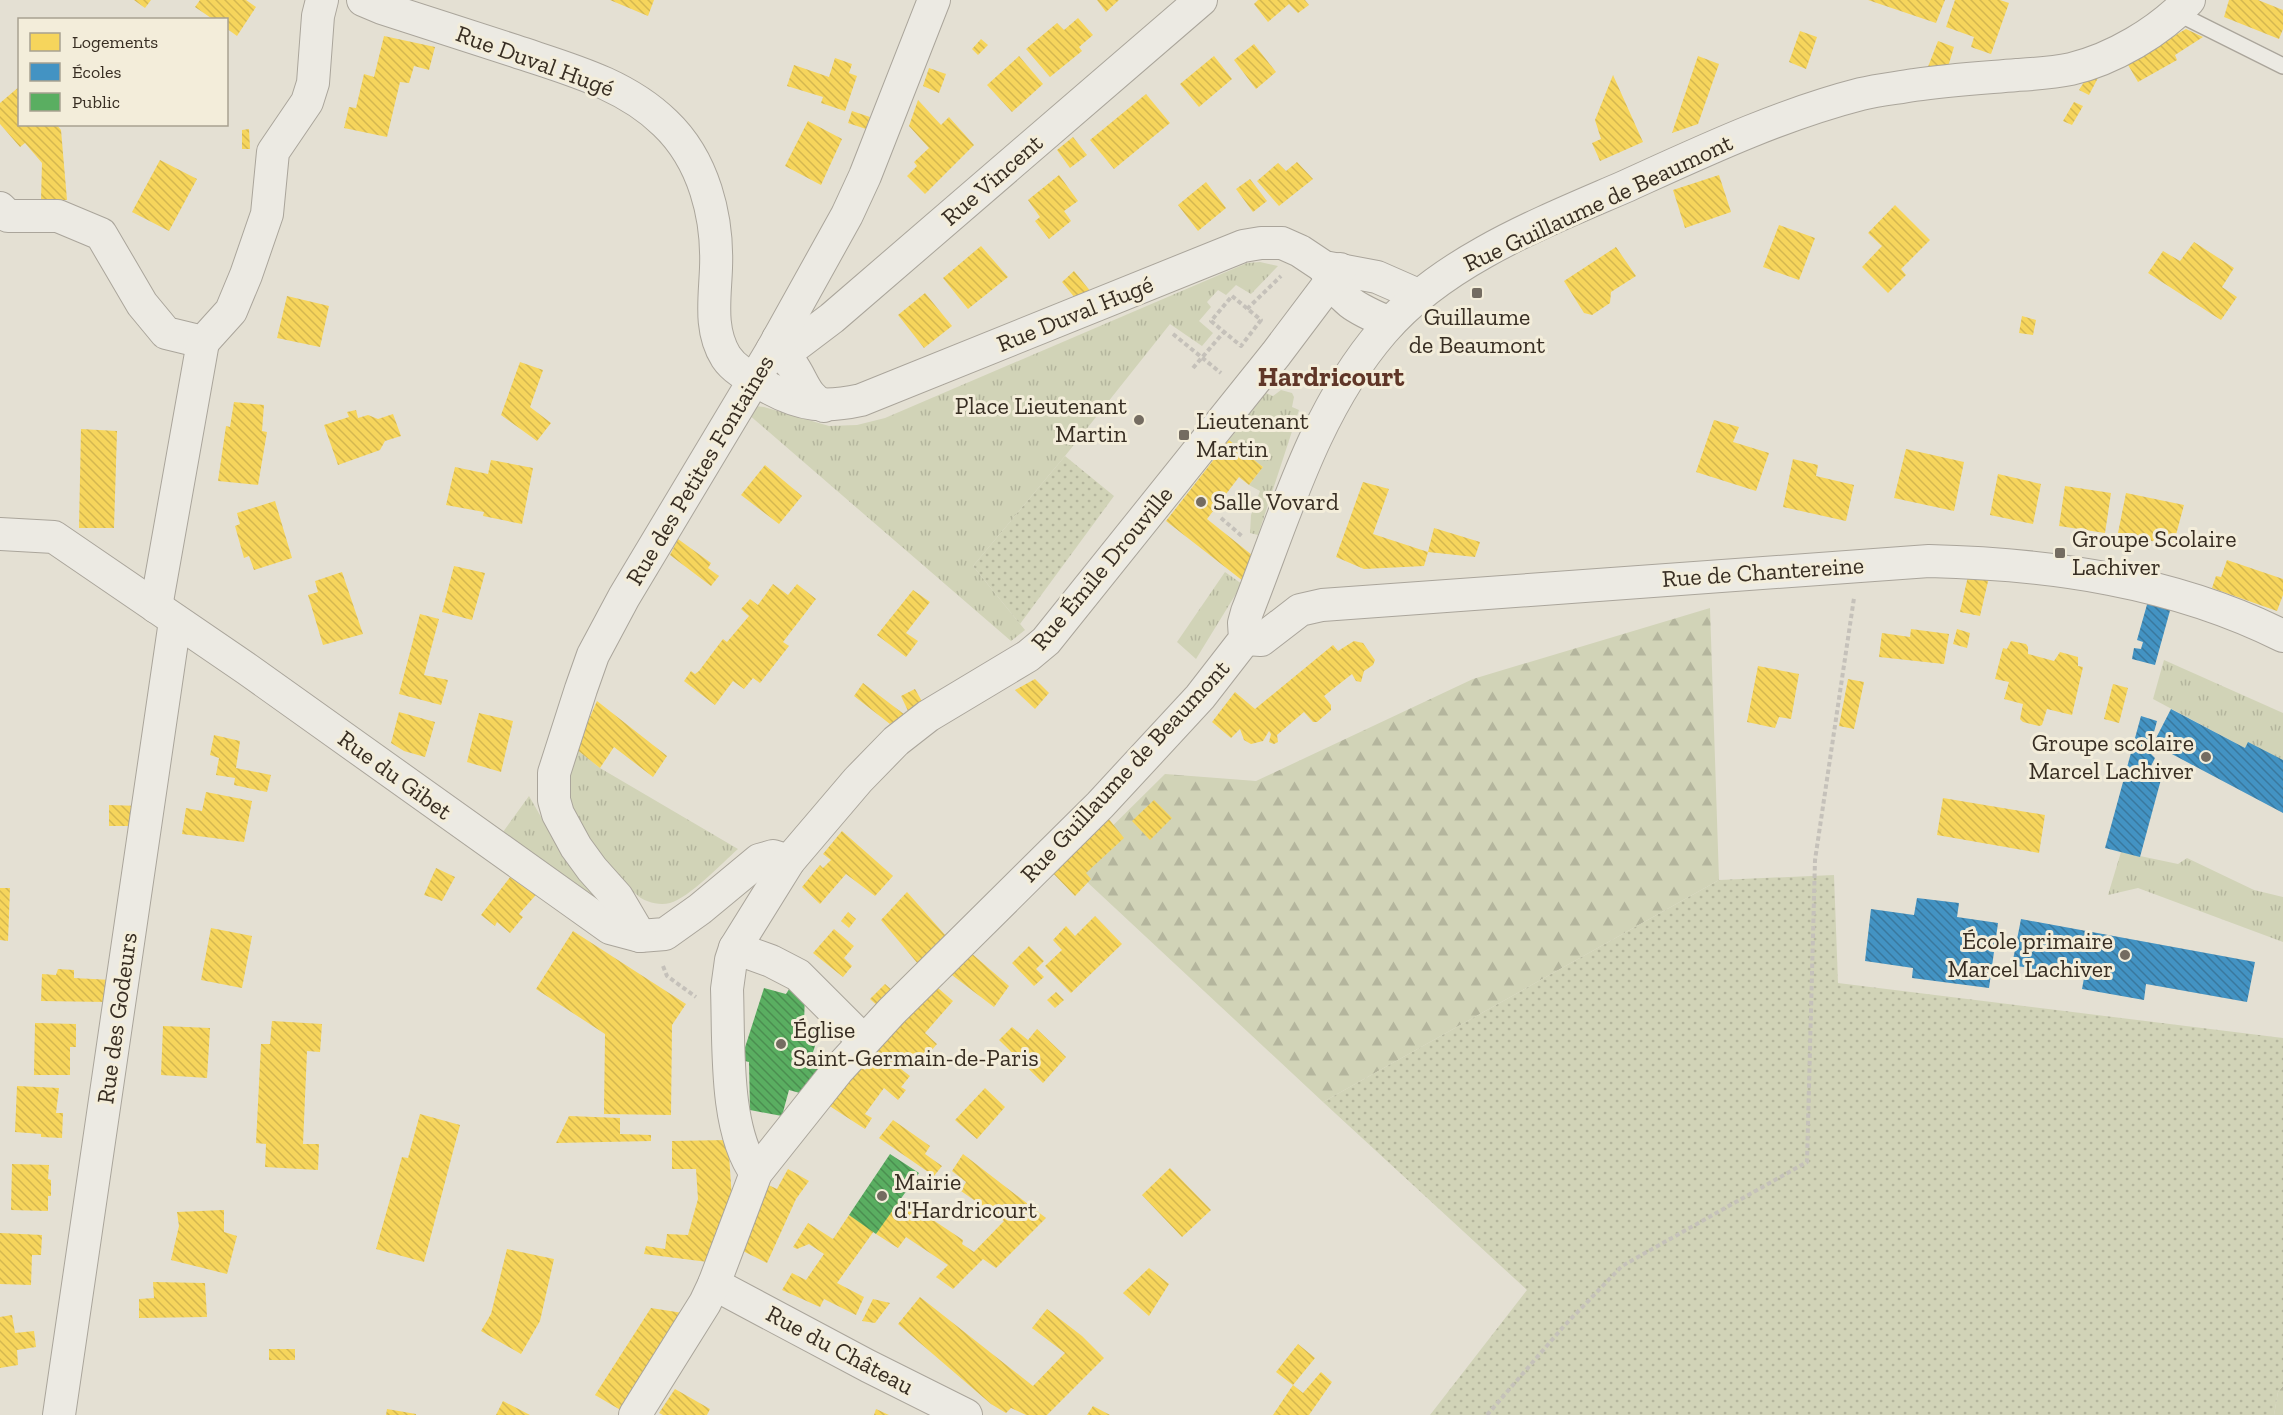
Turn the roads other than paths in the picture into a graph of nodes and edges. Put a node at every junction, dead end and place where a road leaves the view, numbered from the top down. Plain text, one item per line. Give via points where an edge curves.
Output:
1 (322, 0) edge
2 (363, 0) edge
3 (934, 0) edge
4 (1201, 0) edge
5 (2183, 7) edge
6 (2283, 66) edge
7 (0, 208) edge
8 (1325, 268) junction
9 (1418, 295) junction
10 (1390, 323) junction
11 (203, 342) junction
12 (775, 345) junction
13 (754, 380) junction
14 (824, 406) junction
15 (0, 534) edge
16 (166, 614) junction
17 (2283, 636) edge
18 (1245, 639) junction
19 (789, 861) junction
20 (640, 936) junction
21 (735, 948) junction
22 (863, 1041) junction
23 (756, 1173) junction
24 (714, 1284) junction
25 (58, 1415) edge
26 (634, 1415) edge
27 (966, 1415) edge

1 - 11 street via 313,83 307,102 273,152 267,214 231,311
2 - 13 street, Rue Duval Hugé via 605,82 666,123 697,166 712,216 716,266 714,324 718,341 734,367
3 - 12 street, Rue des Petites Fontaines via 866,176
4 - 12 street, Rue Vincent via 832,318 795,346
5 - 6 lane
5 - 9 street, Rue Guillaume de Beaumont via 2094,63 2067,70 1862,94 1786,117 1558,216 1454,270
7 - 11 street via 8,216 58,216 100,234 142,304 166,333
8 - 9 street, Rue Duval Hugé via 1377,277
8 - 10 street via 1341,296 1352,306
8 - 14 street, Rue Duval Hugé via 1282,243 1243,246 861,400
8 - 19 street, Rue Émile Drouville via 1245,392 1046,641 1028,656 928,716 896,741
9 - 10 street, Rue Guillaume de Beaumont
10 - 18 street, Rue Guillaume de Beaumont via 1339,393 1309,452 1247,612
11 - 16 street, Rue des Godeurs
12 - 13 street, Rue des Petites Fontaines
12 - 14 street via 809,396
13 - 14 street, Rue Duval Hugé via 796,400
13 - 20 street, Rue des Petites Fontaines via 593,655 554,773 558,814 576,847 617,897
15 - 16 street, Rue du Gibet via 54,537
16 - 20 street, Rue du Gibet via 610,928
16 - 25 street, Rue des Godeurs
17 - 18 street, Rue de Chantereine via 2201,601 2164,590 2078,574 1929,561 1322,605 1300,610 1261,640
18 - 22 street, Rue Guillaume de Beaumont via 1200,697 1100,805
19 - 20 street, Rue du Gibet via 773,856 759,860 664,934
19 - 21 street, Rue Émile Drouville
21 - 22 street via 798,975
21 - 23 street, Rue Émile Drouville via 727,989 733,1109 742,1147
22 - 23 street, Rue Guillaume de Beaumont
23 - 24 street
24 - 26 street
24 - 27 street, Rue du Château

